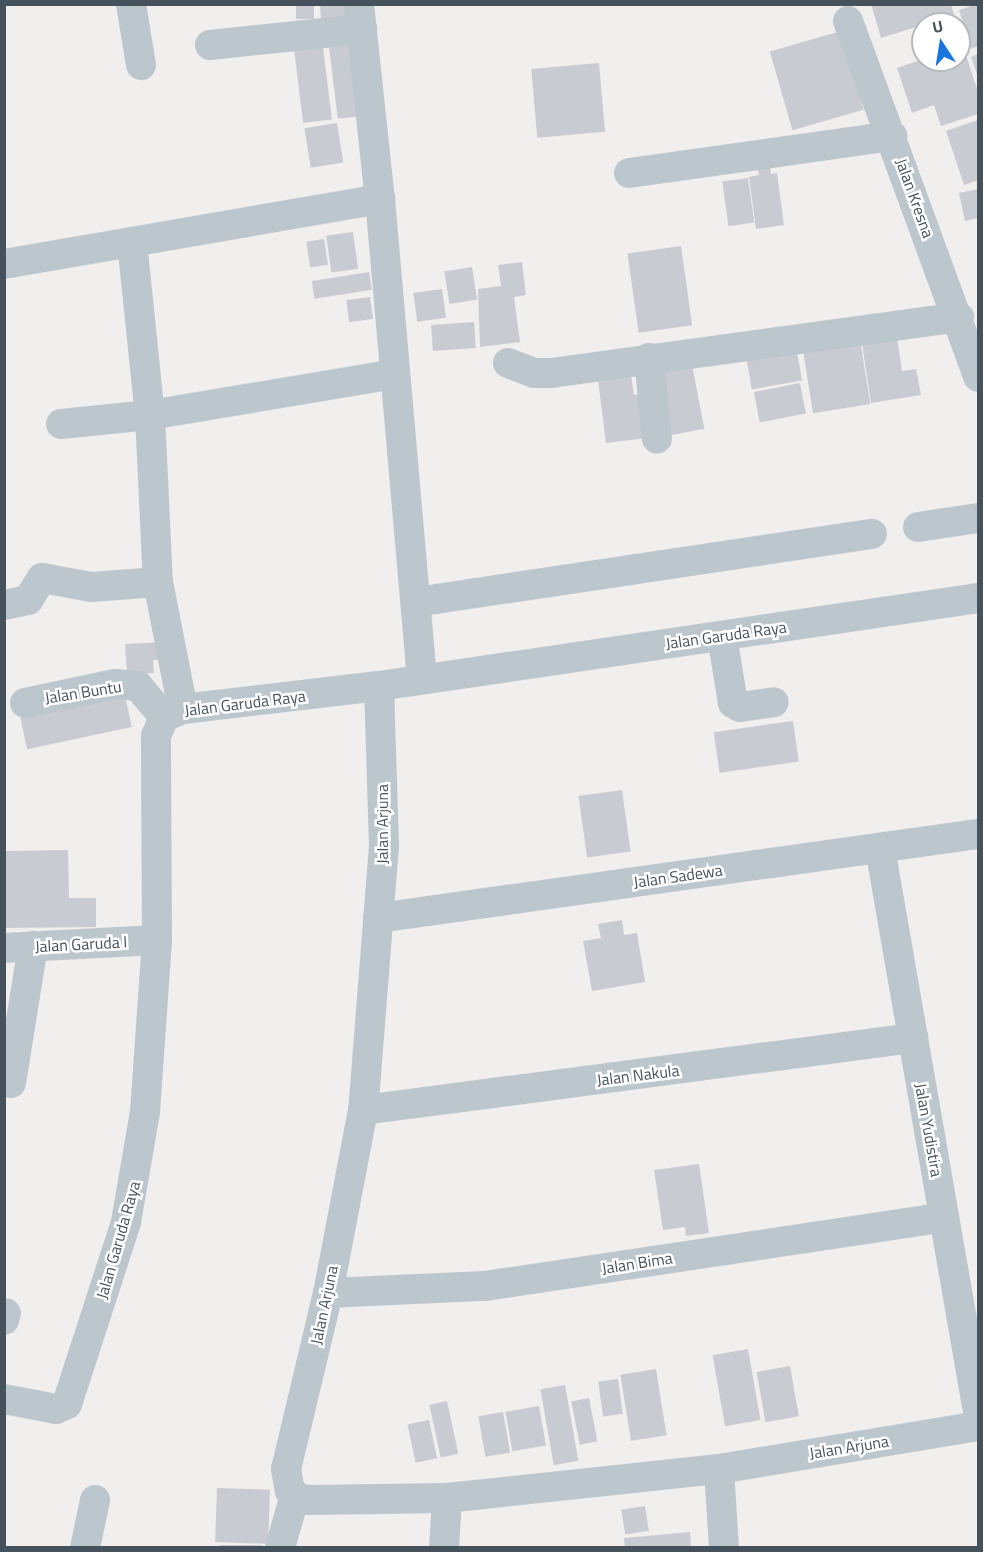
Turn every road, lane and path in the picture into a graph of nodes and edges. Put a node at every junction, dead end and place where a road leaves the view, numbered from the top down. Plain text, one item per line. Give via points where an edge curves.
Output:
1 (131, 4) edge
2 (360, 17) edge
3 (848, 21) dead end
4 (210, 45) dead end
5 (141, 65) dead end
6 (892, 136) junction
7 (629, 173) dead end
8 (380, 199) junction
9 (132, 242) junction
10 (4, 264) edge
11 (959, 317) junction
12 (649, 358) junction
13 (508, 363) dead end
14 (395, 374) junction
15 (978, 377) edge
16 (150, 415) junction
17 (61, 424) dead end
18 (657, 439) dead end
19 (978, 518) edge
20 (918, 527) dead end
21 (872, 534) dead end
22 (158, 582) junction
23 (978, 598) edge
24 (416, 602) junction
25 (4, 605) edge
26 (722, 636) junction
27 (422, 678) junction
28 (379, 686) junction
29 (774, 702) dead end
30 (25, 703) dead end
31 (174, 713) junction
32 (978, 834) edge
33 (880, 848) junction
34 (378, 918) junction
35 (158, 940) junction
36 (19, 947) edge
37 (913, 1038) junction
38 (11, 1083) dead end
39 (363, 1110) junction
40 (944, 1217) junction
41 (328, 1293) junction
42 (4, 1399) edge
43 (978, 1412) edge
44 (978, 1426) edge
45 (719, 1469) junction
46 (295, 1495) junction
47 (447, 1498) junction
48 (94, 1500) dead end
49 (85, 1548) edge
50 (280, 1548) edge
51 (444, 1548) edge
52 (724, 1548) edge

1 - 5 street
2 - 4 street
2 - 8 street
3 - 6 street, Jalan Kresna
6 - 7 street
6 - 11 street, Jalan Kresna
8 - 9 street
8 - 14 street
9 - 10 street
9 - 16 street
11 - 12 street
11 - 15 street, Jalan Kresna
12 - 13 street via 551,373 534,373
12 - 18 street
14 - 16 street
14 - 24 street
16 - 17 street
16 - 22 street
19 - 20 street
21 - 24 street
22 - 25 street via 91,587 42,578 28,600
22 - 31 street
23 - 26 street, Jalan Garuda Raya
24 - 27 street
26 - 27 street, Jalan Garuda Raya
26 - 29 street via 733,703 740,708
27 - 28 street, Jalan Garuda Raya
28 - 31 street, Jalan Garuda Raya
28 - 34 street, Jalan Arjuna via 384,846
30 - 31 street, Jalan Buntu via 115,684 138,686
31 - 35 street, Jalan Garuda Raya via 156,736
32 - 33 street, Jalan Sadewa
33 - 34 street, Jalan Sadewa
33 - 37 street, Jalan Yudistira
34 - 39 street, Jalan Arjuna
35 - 36 street, Jalan Garuda I
35 - 42 street, Jalan Garuda Raya via 145,1112 136,1175 126,1222 70,1399 56,1409
36 - 38 street
37 - 39 street, Jalan Nakula
37 - 40 street, Jalan Yudistira
39 - 41 street, Jalan Arjuna
40 - 41 street, Jalan Bima via 485,1286
40 - 43 street, Jalan Yudistira
41 - 46 street, Jalan Arjuna via 286,1469 287,1482
44 - 45 street, Jalan Arjuna
45 - 47 street, Jalan Arjuna
45 - 52 street
46 - 47 street, Jalan Arjuna via 311,1500
46 - 50 street
47 - 51 street
48 - 49 street

